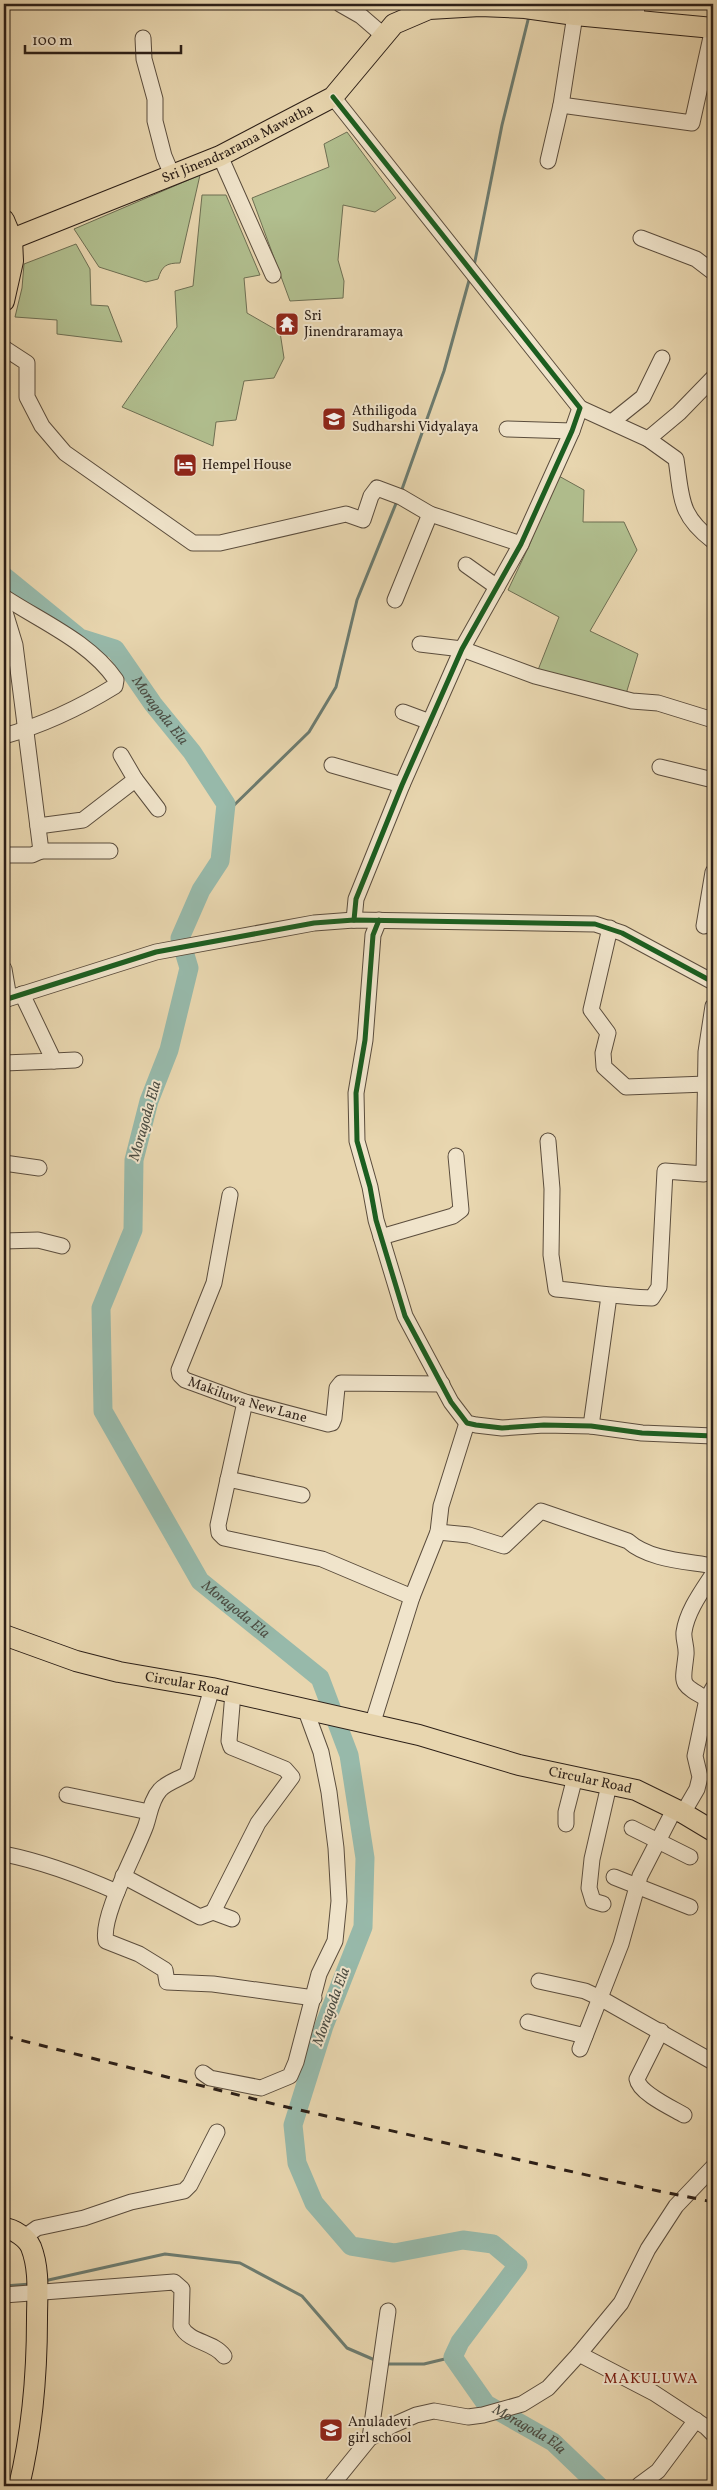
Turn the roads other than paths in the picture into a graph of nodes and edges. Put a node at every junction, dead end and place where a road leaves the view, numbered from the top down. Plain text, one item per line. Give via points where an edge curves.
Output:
1 (340, 4) edge
2 (480, 5) edge
3 (637, 12) edge
4 (575, 15) junction
5 (713, 28) edge
6 (383, 35) junction
7 (143, 38) dead end
8 (333, 97) junction
9 (561, 105) junction
10 (220, 156) junction
11 (548, 161) dead end
12 (172, 175) junction
13 (4, 220) edge
14 (12, 238) junction
15 (641, 238) dead end
16 (713, 272) edge
17 (274, 275) dead end
18 (4, 301) edge
19 (4, 348) edge
20 (662, 358) dead end
21 (713, 378) edge
22 (580, 408) junction
23 (613, 421) junction
24 (508, 429) dead end
25 (572, 431) junction
26 (648, 438) junction
27 (430, 514) junction
28 (713, 541) edge
29 (521, 544) junction
30 (466, 565) dead end
31 (497, 587) junction
32 (4, 596) edge
33 (395, 600) dead end
34 (4, 609) edge
35 (420, 644) dead end
36 (462, 649) junction
37 (403, 712) dead end
38 (713, 720) edge
39 (430, 722) junction
40 (26, 730) junction
41 (4, 736) edge
42 (121, 755) dead end
43 (332, 765) dead end
44 (660, 767) dead end
45 (136, 779) junction
46 (713, 780) edge
47 (402, 785) junction
48 (158, 809) dead end
49 (38, 826) junction
50 (41, 851) junction
51 (110, 851) dead end
52 (4, 855) edge
53 (713, 872) edge
54 (354, 920) junction
55 (379, 920) junction
56 (704, 926) dead end
57 (610, 928) junction
58 (4, 969) edge
59 (713, 982) edge
60 (12, 997) edge
61 (713, 1006) edge
62 (75, 1060) dead end
63 (54, 1061) junction
64 (4, 1063) edge
65 (706, 1084) junction
66 (548, 1141) dead end
67 (456, 1156) dead end
68 (4, 1163) edge
69 (39, 1168) dead end
70 (230, 1195) dead end
71 (381, 1237) junction
72 (4, 1241) edge
73 (62, 1246) dead end
74 (609, 1296) junction
75 (442, 1384) junction
76 (245, 1402) junction
77 (467, 1423) junction
78 (591, 1426) junction
79 (713, 1436) edge
80 (228, 1479) junction
81 (302, 1495) dead end
82 (438, 1532) junction
83 (713, 1566) edge
84 (713, 1574) edge
85 (412, 1597) junction
86 (4, 1635) edge
87 (212, 1688) junction
88 (233, 1693) junction
89 (710, 1694) edge
90 (303, 1710) junction
91 (372, 1725) junction
92 (574, 1777) junction
93 (608, 1784) junction
94 (67, 1796) dead end
95 (679, 1810) junction
96 (149, 1812) junction
97 (566, 1824) dead end
98 (632, 1828) dead end
99 (713, 1831) edge
100 (656, 1840) junction
101 (4, 1854) edge
102 (690, 1857) dead end
103 (123, 1876) junction
104 (614, 1877) dead end
105 (636, 1886) junction
106 (117, 1892) junction
107 (603, 1904) dead end
108 (690, 1907) dead end
109 (213, 1912) junction
110 (232, 1919) dead end
111 (539, 1981) dead end
112 (314, 1998) junction
113 (600, 1998) junction
114 (528, 2022) dead end
115 (661, 2031) junction
116 (713, 2062) edge
117 (202, 2073) dead end
118 (684, 2116) dead end
119 (217, 2132) dead end
120 (713, 2167) edge
121 (4, 2228) edge
122 (23, 2238) junction
123 (37, 2290) junction
124 (4, 2294) edge
125 (388, 2312) dead end
126 (579, 2354) junction
127 (224, 2356) dead end
128 (696, 2420) junction
129 (713, 2434) edge
130 (370, 2438) junction
131 (639, 2485) dead end
132 (19, 2486) edge
133 (330, 2486) edge

1 - 6 street via 361,16
2 - 4 main road, Sri Jinendrarama Mawatha
2 - 6 main road, Sri Jinendrarama Mawatha via 429,10 394,24
3 - 4 main road, Sri Jinendrarama Mawatha
3 - 5 main road, Sri Jinendrarama Mawatha
4 - 9 street
5 - 9 street via 692,122
6 - 8 main road, Sri Jinendrarama Mawatha
7 - 12 street via 144,59 155,99 155,121
8 - 10 main road, Sri Jinendrarama Mawatha
8 - 22 street
9 - 11 street
10 - 12 main road, Sri Jinendrarama Mawatha
10 - 17 street
12 - 14 main road, Sri Jinendrarama Mawatha
13 - 14 main road
14 - 18 main road via 13,261
15 - 16 street via 696,259
19 - 27 street via 27,363 28,397 42,426 65,453 193,543 220,543 346,514 363,520 377,488
20 - 23 street via 643,397
21 - 26 street via 679,413
22 - 23 street
22 - 25 street
23 - 26 street
24 - 25 street
25 - 29 street
26 - 28 street via 676,459 684,510 697,528
27 - 29 street
27 - 33 street
29 - 31 street
30 - 31 street
31 - 36 street
32 - 40 street via 79,644 106,666 116,680 115,686 92,700
34 - 40 street via 15,645
35 - 36 street
36 - 38 street via 534,676
36 - 39 street
37 - 39 street
39 - 47 street
40 - 41 street
40 - 49 street
42 - 45 street
43 - 47 street
44 - 46 street
45 - 48 street
45 - 49 street via 83,820
47 - 54 street via 356,899
49 - 50 street
50 - 51 street
50 - 52 street via 32,855
53 - 56 street
54 - 55 street
54 - 60 street via 314,922 156,952
55 - 57 street via 595,924
55 - 71 street via 373,935 365,1040 356,1093 357,1141
57 - 59 street
57 - 65 street via 590,1010 608,1033 603,1053 604,1067 626,1087
58 - 60 street
60 - 63 street
61 - 65 street via 706,1052
62 - 63 street
63 - 64 street
65 - 74 street via 704,1174 665,1171 659,1286 652,1298
66 - 74 street via 552,1189 551,1255 556,1289 598,1292
67 - 71 street via 461,1210 453,1216
68 - 69 street
70 - 76 street, Makiluwa New Lane via 214,1283 179,1370 184,1380
71 - 75 street via 405,1316
72 - 73 street via 38,1240
74 - 78 street
75 - 76 street, Makiluwa New Lane via 341,1383 337,1388 334,1418 328,1424
75 - 77 street
76 - 80 street
77 - 78 street via 502,1428
77 - 82 street via 441,1506
78 - 79 street via 642,1433
80 - 81 street
80 - 85 street via 218,1525 224,1538 322,1559
82 - 83 street via 469,1535 504,1546 541,1511 628,1541 636,1548 659,1556
82 - 85 street
84 - 89 street via 700,1594 683,1634 687,1654 682,1676 685,1684 690,1690
85 - 91 street
86 - 87 main road, Circular Road via 76,1661 119,1672
87 - 88 main road, Circular Road
87 - 96 street via 187,1774 160,1789
88 - 90 main road, Circular Road
88 - 109 street via 228,1741 231,1747 285,1769 292,1777 258,1823
89 - 95 street via 695,1756 700,1777 697,1788
90 - 91 main road, Circular Road
90 - 112 street via 321,1752 339,1876 335,1941 319,1974
91 - 92 main road, Circular Road
92 - 93 main road, Circular Road
92 - 97 street
93 - 95 main road, Circular Road via 636,1790
93 - 107 street via 592,1859 590,1888 593,1901
94 - 96 street
95 - 99 main road, Circular Road
95 - 100 street
96 - 103 street via 147,1824
98 - 100 street
100 - 102 street
100 - 105 street
101 - 106 street via 68,1872
103 - 106 street
103 - 109 street via 200,1917
104 - 105 street
105 - 108 street
105 - 113 street via 621,1944
106 - 112 street via 104,1933 106,1941 165,1970 167,1982 213,1984
109 - 110 street
111 - 113 street
112 - 117 street via 290,2076 261,2088 210,2078
113 - 114 street via 582,2040
113 - 115 street
115 - 116 street
115 - 118 street via 637,2083
119 - 122 street via 184,2191 44,2226
120 - 126 street via 676,2206 648,2249 621,2303
121 - 122 main road
122 - 123 main road via 30,2245 36,2267
123 - 124 street
123 - 127 street via 174,2282 182,2289 181,2326 184,2331 214,2346
123 - 132 main road via 33,2410
125 - 130 street
126 - 128 street via 654,2393
126 - 130 street via 548,2388 522,2404 468,2417 452,2412 416,2414
128 - 129 street
128 - 131 street via 658,2471
130 - 133 street

